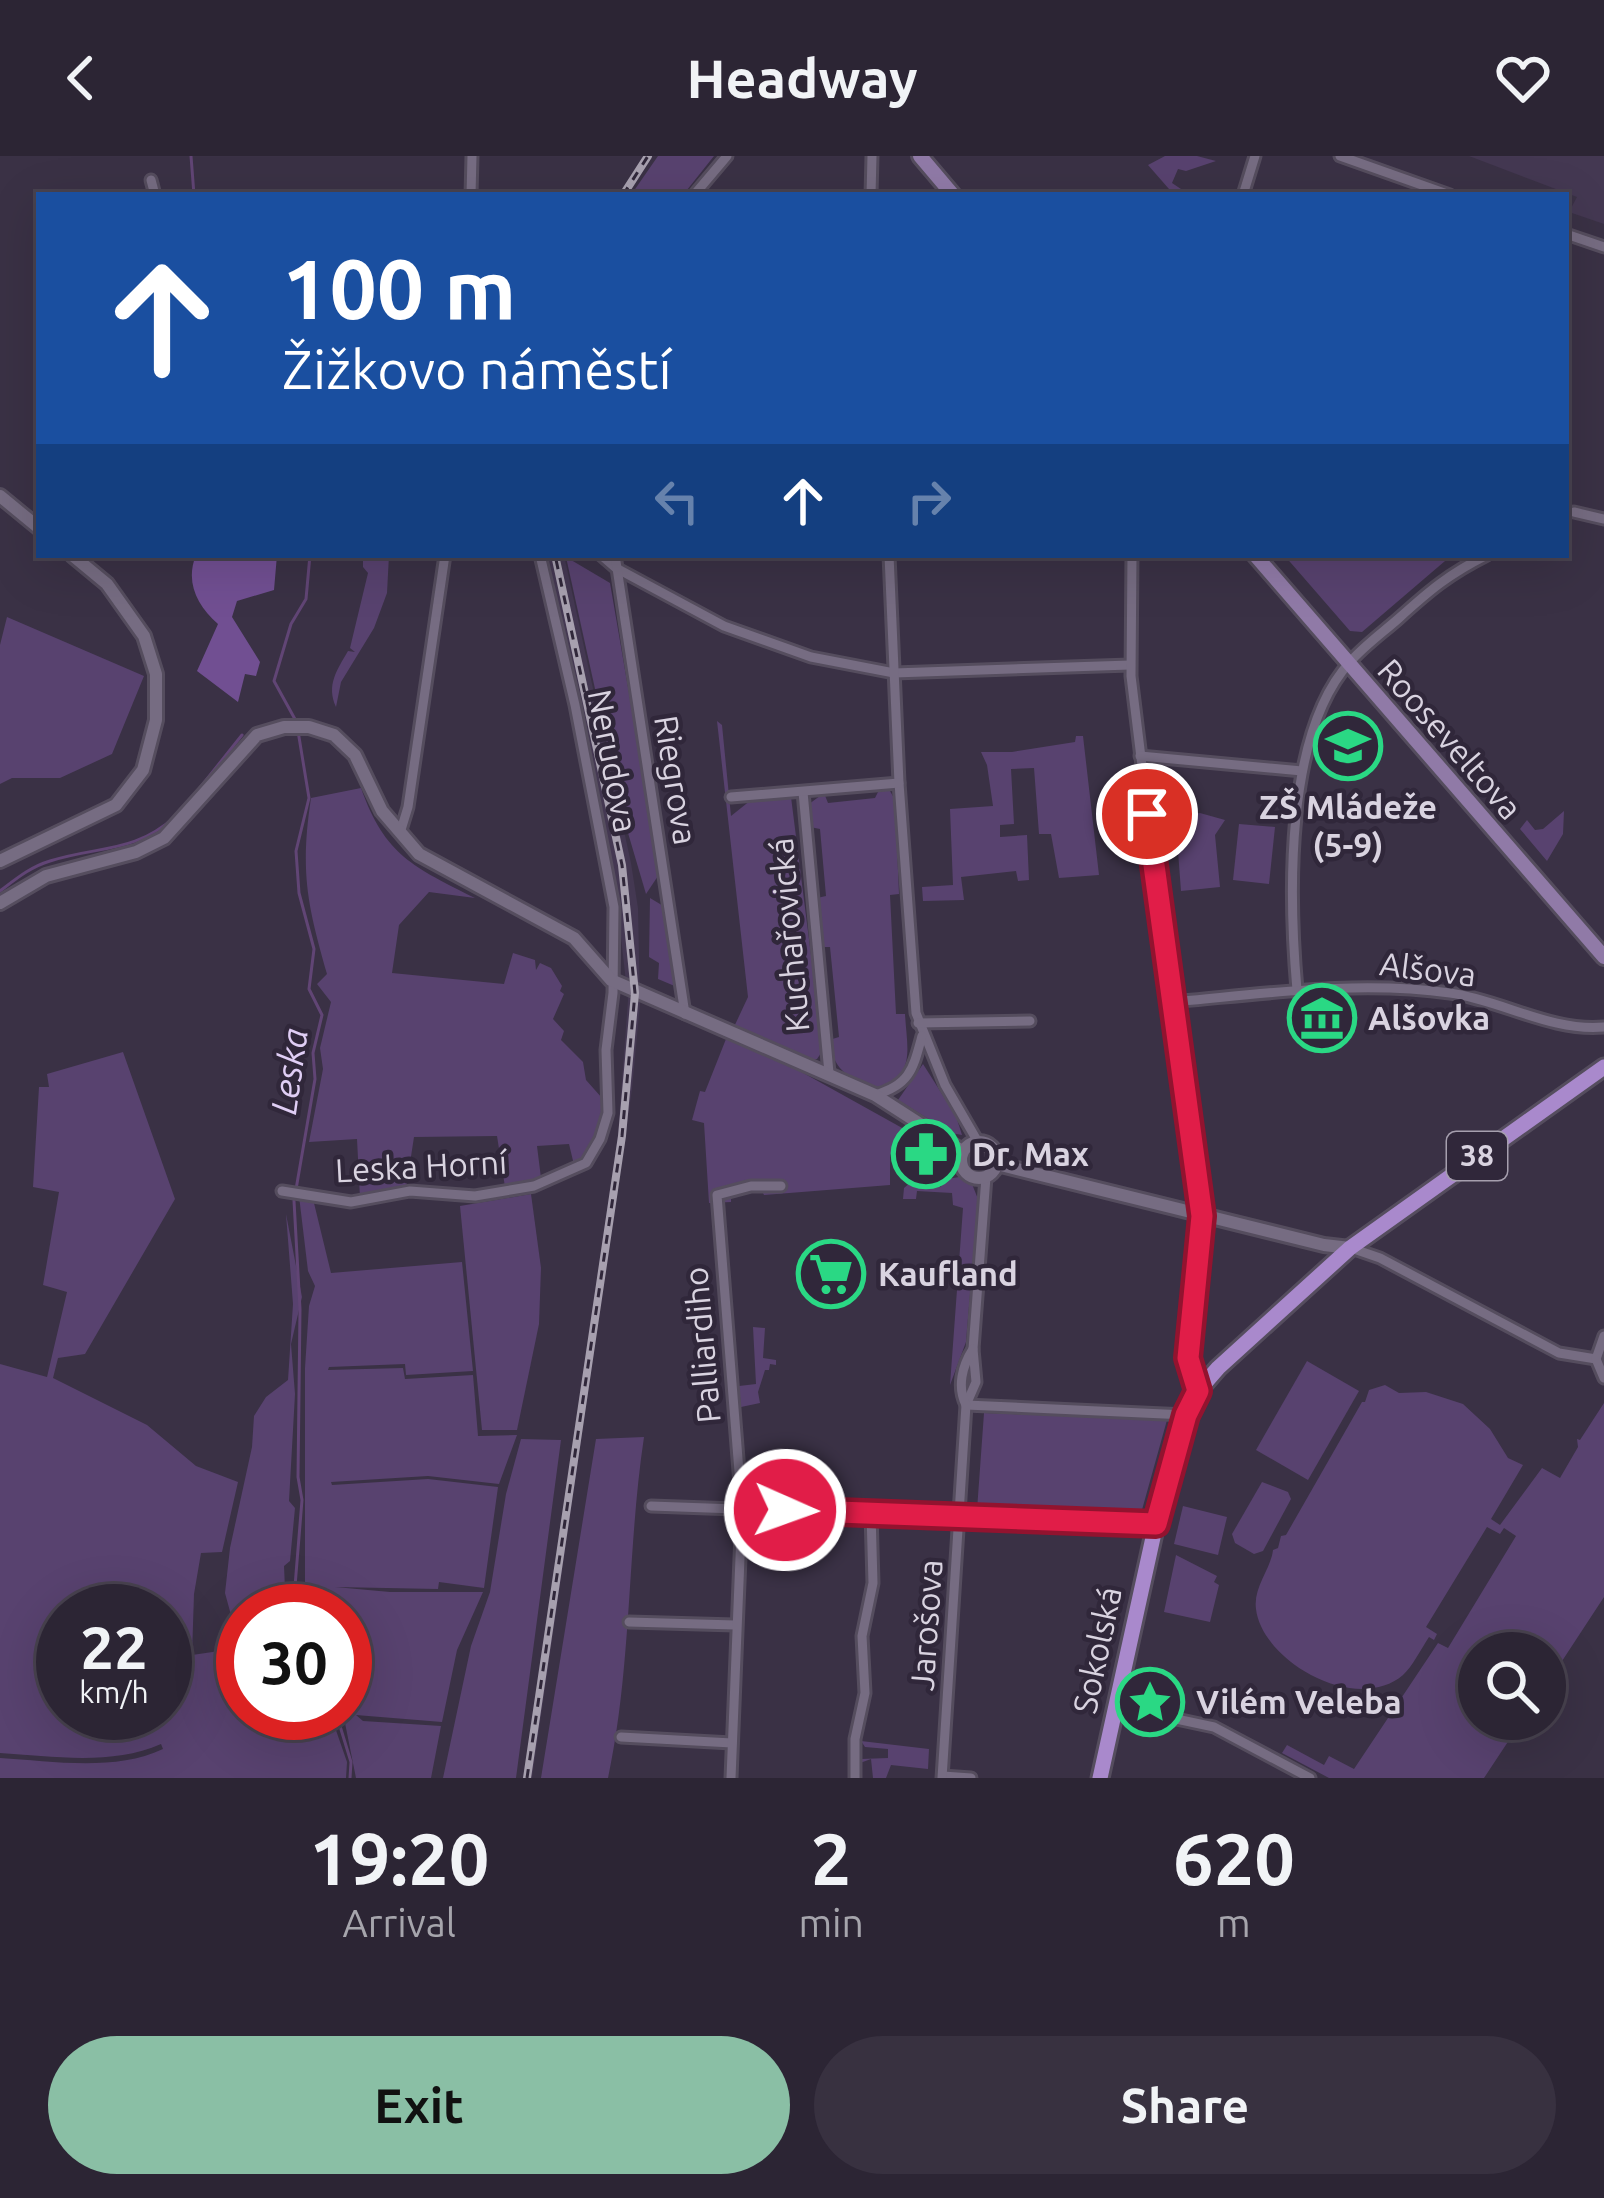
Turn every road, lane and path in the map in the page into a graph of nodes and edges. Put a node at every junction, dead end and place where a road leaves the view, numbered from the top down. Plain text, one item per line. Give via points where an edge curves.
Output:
1 (472, 156) edge
2 (727, 156) edge
3 (920, 156) edge
4 (1256, 156) edge
5 (1340, 156) edge
6 (874, 157) edge
7 (151, 180) dead end
8 (154, 192) edge
9 (471, 192) edge
10 (697, 192) edge
11 (871, 192) edge
12 (950, 192) edge
13 (1244, 192) edge
14 (1442, 192) edge
15 (1569, 236) edge
16 (1604, 247) edge
17 (0, 496) edge
18 (1570, 514) edge
19 (1604, 519) edge
20 (36, 526) edge
21 (76, 558) edge
22 (445, 558) edge
23 (541, 558) edge
24 (604, 558) edge
25 (615, 558) edge
26 (889, 558) edge
27 (1132, 558) edge
28 (1259, 558) edge
29 (1481, 558) edge
30 (616, 568) junction
31 (1348, 663) junction
32 (1130, 665) junction
33 (894, 673) junction
34 (1140, 756) junction
35 (1302, 771) junction
36 (898, 783) junction
37 (802, 792) junction
38 (731, 797) dead end
39 (400, 833) junction
40 (0, 861) edge
41 (0, 903) edge
42 (1604, 957) edge
43 (610, 980) junction
44 (1298, 991) junction
45 (1171, 1002) junction
46 (686, 1014) junction
47 (1030, 1021) dead end
48 (918, 1023) junction
49 (1604, 1027) edge
50 (922, 1036) junction
51 (1604, 1066) edge
52 (829, 1073) junction
53 (874, 1095) junction
54 (978, 1142) junction
55 (962, 1151) junction
56 (997, 1164) junction
57 (986, 1177) junction
58 (781, 1186) dead end
59 (290, 1193) dead end
60 (1202, 1216) junction
61 (1350, 1248) junction
62 (1604, 1336) edge
63 (1596, 1359) junction
64 (1604, 1378) edge
65 (1198, 1391) junction
66 (966, 1405) junction
67 (1186, 1415) junction
68 (652, 1506) dead end
69 (742, 1509) junction
70 (871, 1513) junction
71 (961, 1515) junction
72 (1156, 1524) junction
73 (629, 1622) dead end
74 (735, 1625) junction
75 (1115, 1706) junction
76 (621, 1737) dead end
77 (732, 1743) junction
78 (942, 1777) edge
79 (730, 1778) edge
80 (855, 1778) edge
81 (971, 1778) edge
82 (1100, 1778) edge
83 (1310, 1778) edge

1 - 9 street
2 - 10 street
3 - 12 main road
4 - 13 street
5 - 14 street
6 - 11 street
7 - 8 street
15 - 16 street
17 - 20 street
18 - 19 street
21 - 40 street via 107,584 144,636 156,674 157,720 143,770 116,805
22 - 39 street
23 - 43 street, Nerudova via 614,907
24 - 30 street
25 - 30 street, Riegrova
26 - 33 street
27 - 32 street
28 - 31 main road, Rooseveltova
29 - 31 street via 1446,576
30 - 33 street via 724,626 811,657
30 - 46 street, Riegrova
31 - 35 street via 1326,697
31 - 42 main road, Rooseveltova
32 - 33 street
32 - 34 street
33 - 36 street
34 - 35 street
34 - 45 street
35 - 44 street via 1290,907
36 - 37 street
36 - 48 street
37 - 38 street
37 - 52 street, Kuchařovická
39 - 41 street, Kuchařovická via 355,755 334,735 284,727 257,735 164,838 46,876
39 - 43 street, Kuchařovická via 418,854 574,938
43 - 46 street, Kuchařovická
43 - 59 street, Leska Horní via 608,1113 586,1163 533,1186 475,1196 410,1191 351,1202
44 - 45 street, Alšova
44 - 49 street, Alšova via 1452,993 1576,1027
45 - 60 street
46 - 52 street, Kuchařovická
47 - 48 street
48 - 50 street
50 - 53 street via 897,1089
50 - 54 street
51 - 61 main road, 38
52 - 53 street, Kuchařovická
53 - 55 street, Kuchařovická
54 - 55 street
54 - 56 street via 993,1148
55 - 57 street via 966,1173
56 - 57 street
56 - 60 street
57 - 66 street, Jarošova via 973,1349 960,1393
58 - 69 street, Palliardiho via 717,1195
60 - 61 street
60 - 65 street via 1188,1358
61 - 63 street via 1559,1353
61 - 65 main road, Sokolská / 38
62 - 63 street
63 - 64 street
65 - 67 main road, Sokolská / 38
66 - 67 street
66 - 71 street, Jarošova
67 - 72 main road, Sokolská / 38
68 - 69 street
69 - 70 street
69 - 74 street, Palliardiho
70 - 71 street
70 - 80 street via 873,1583 862,1636
71 - 72 street
71 - 78 street, Jarošova
72 - 75 main road, Sokolská / 38
73 - 74 street
74 - 77 street, Palliardiho
75 - 82 main road, Sokolská / 38
75 - 83 street via 1214,1727
76 - 77 street
77 - 79 street, Palliardiho
78 - 81 street

